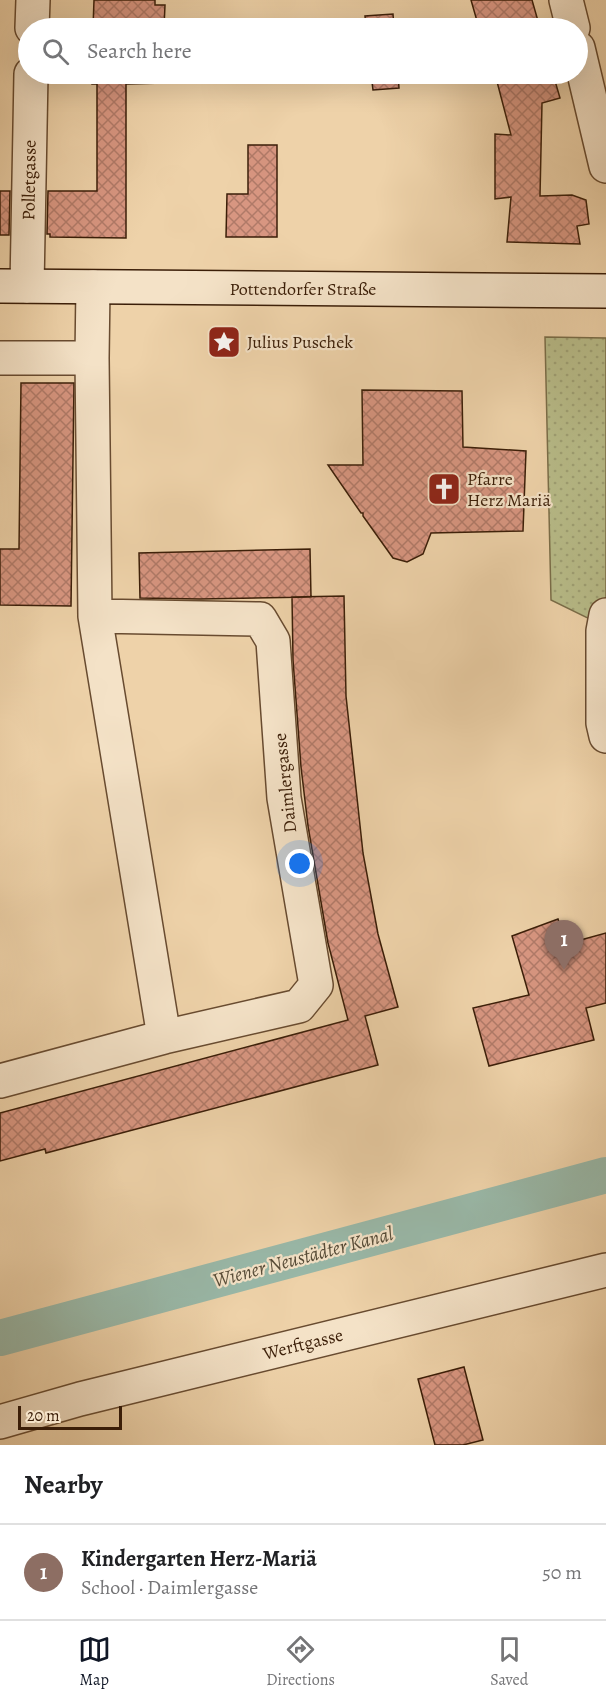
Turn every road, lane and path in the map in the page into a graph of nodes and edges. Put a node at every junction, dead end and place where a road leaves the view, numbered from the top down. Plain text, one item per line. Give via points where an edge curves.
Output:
1 (33, 0) edge
2 (566, 0) edge
3 (32, 18) edge
4 (570, 18) edge
5 (30, 84) edge
6 (587, 84) edge
7 (606, 166) edge
8 (13, 286) edge
9 (93, 287) junction
10 (606, 291) edge
11 (0, 358) edge
12 (92, 358) junction
13 (606, 615) edge
14 (95, 616) junction
15 (606, 736) edge
16 (164, 1037) junction
17 (0, 1081) edge
18 (606, 1270) edge
19 (0, 1422) edge

1 - 3 street
2 - 4 street
5 - 8 street, Polletgasse
6 - 7 street
8 - 9 street, Pottendorfer Straße
9 - 10 street, Pottendorfer Straße
9 - 12 street
11 - 12 street
12 - 14 street
13 - 15 street
14 - 16 street
14 - 16 street, Daimlergasse via 260,619 273,641 284,798 316,985 299,1006
16 - 17 street, Daimlergasse
18 - 19 street, Werftgasse

